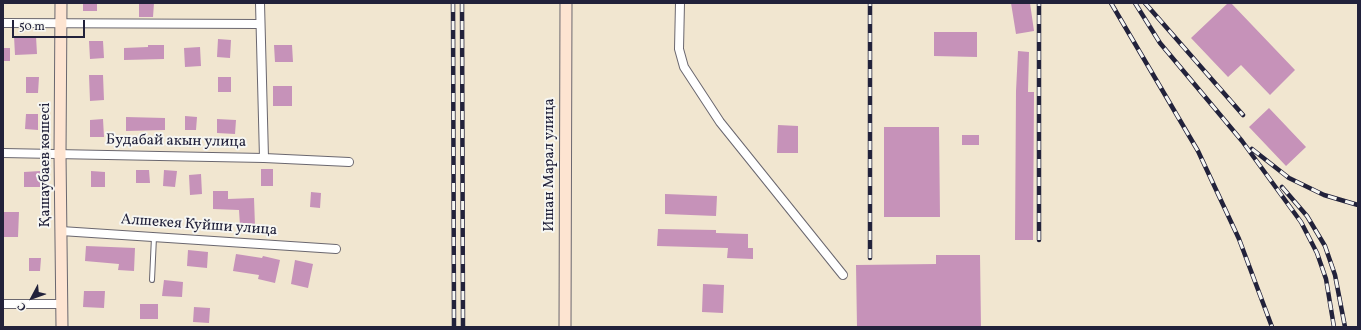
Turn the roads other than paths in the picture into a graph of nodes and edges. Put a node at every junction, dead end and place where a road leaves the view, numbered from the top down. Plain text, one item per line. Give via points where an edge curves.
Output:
1 (61, 3) edge
2 (260, 3) edge
3 (566, 3) edge
4 (680, 3) edge
5 (3, 23) edge
6 (61, 23) junction
7 (260, 24) junction
8 (3, 153) edge
9 (60, 154) junction
10 (264, 158) junction
11 (349, 162) dead end
12 (61, 231) junction
13 (154, 236) junction
14 (336, 249) dead end
15 (843, 275) dead end
16 (152, 280) dead end
17 (3, 304) edge
18 (62, 304) junction
19 (62, 327) edge
20 (565, 327) edge

1 - 6 street, Қашаубаев көшесі
2 - 7 street
3 - 20 street, Ишан Марал улица
4 - 15 street via 679,49 684,66 720,122
5 - 6 street
6 - 7 street
6 - 9 street, Қашаубаев көшесі
7 - 10 street
8 - 9 street, Будабай акын улица
9 - 10 street, Будабай акын улица
9 - 12 street, Қашаубаев көшесі
10 - 11 street, Будабай акын улица
12 - 13 street, Алшекея Куйши улица
12 - 18 street, Қашаубаев көшесі
13 - 14 street, Алшекея Куйши улица
13 - 16 lane
17 - 18 street
18 - 19 street, Қашаубаев көшесі

